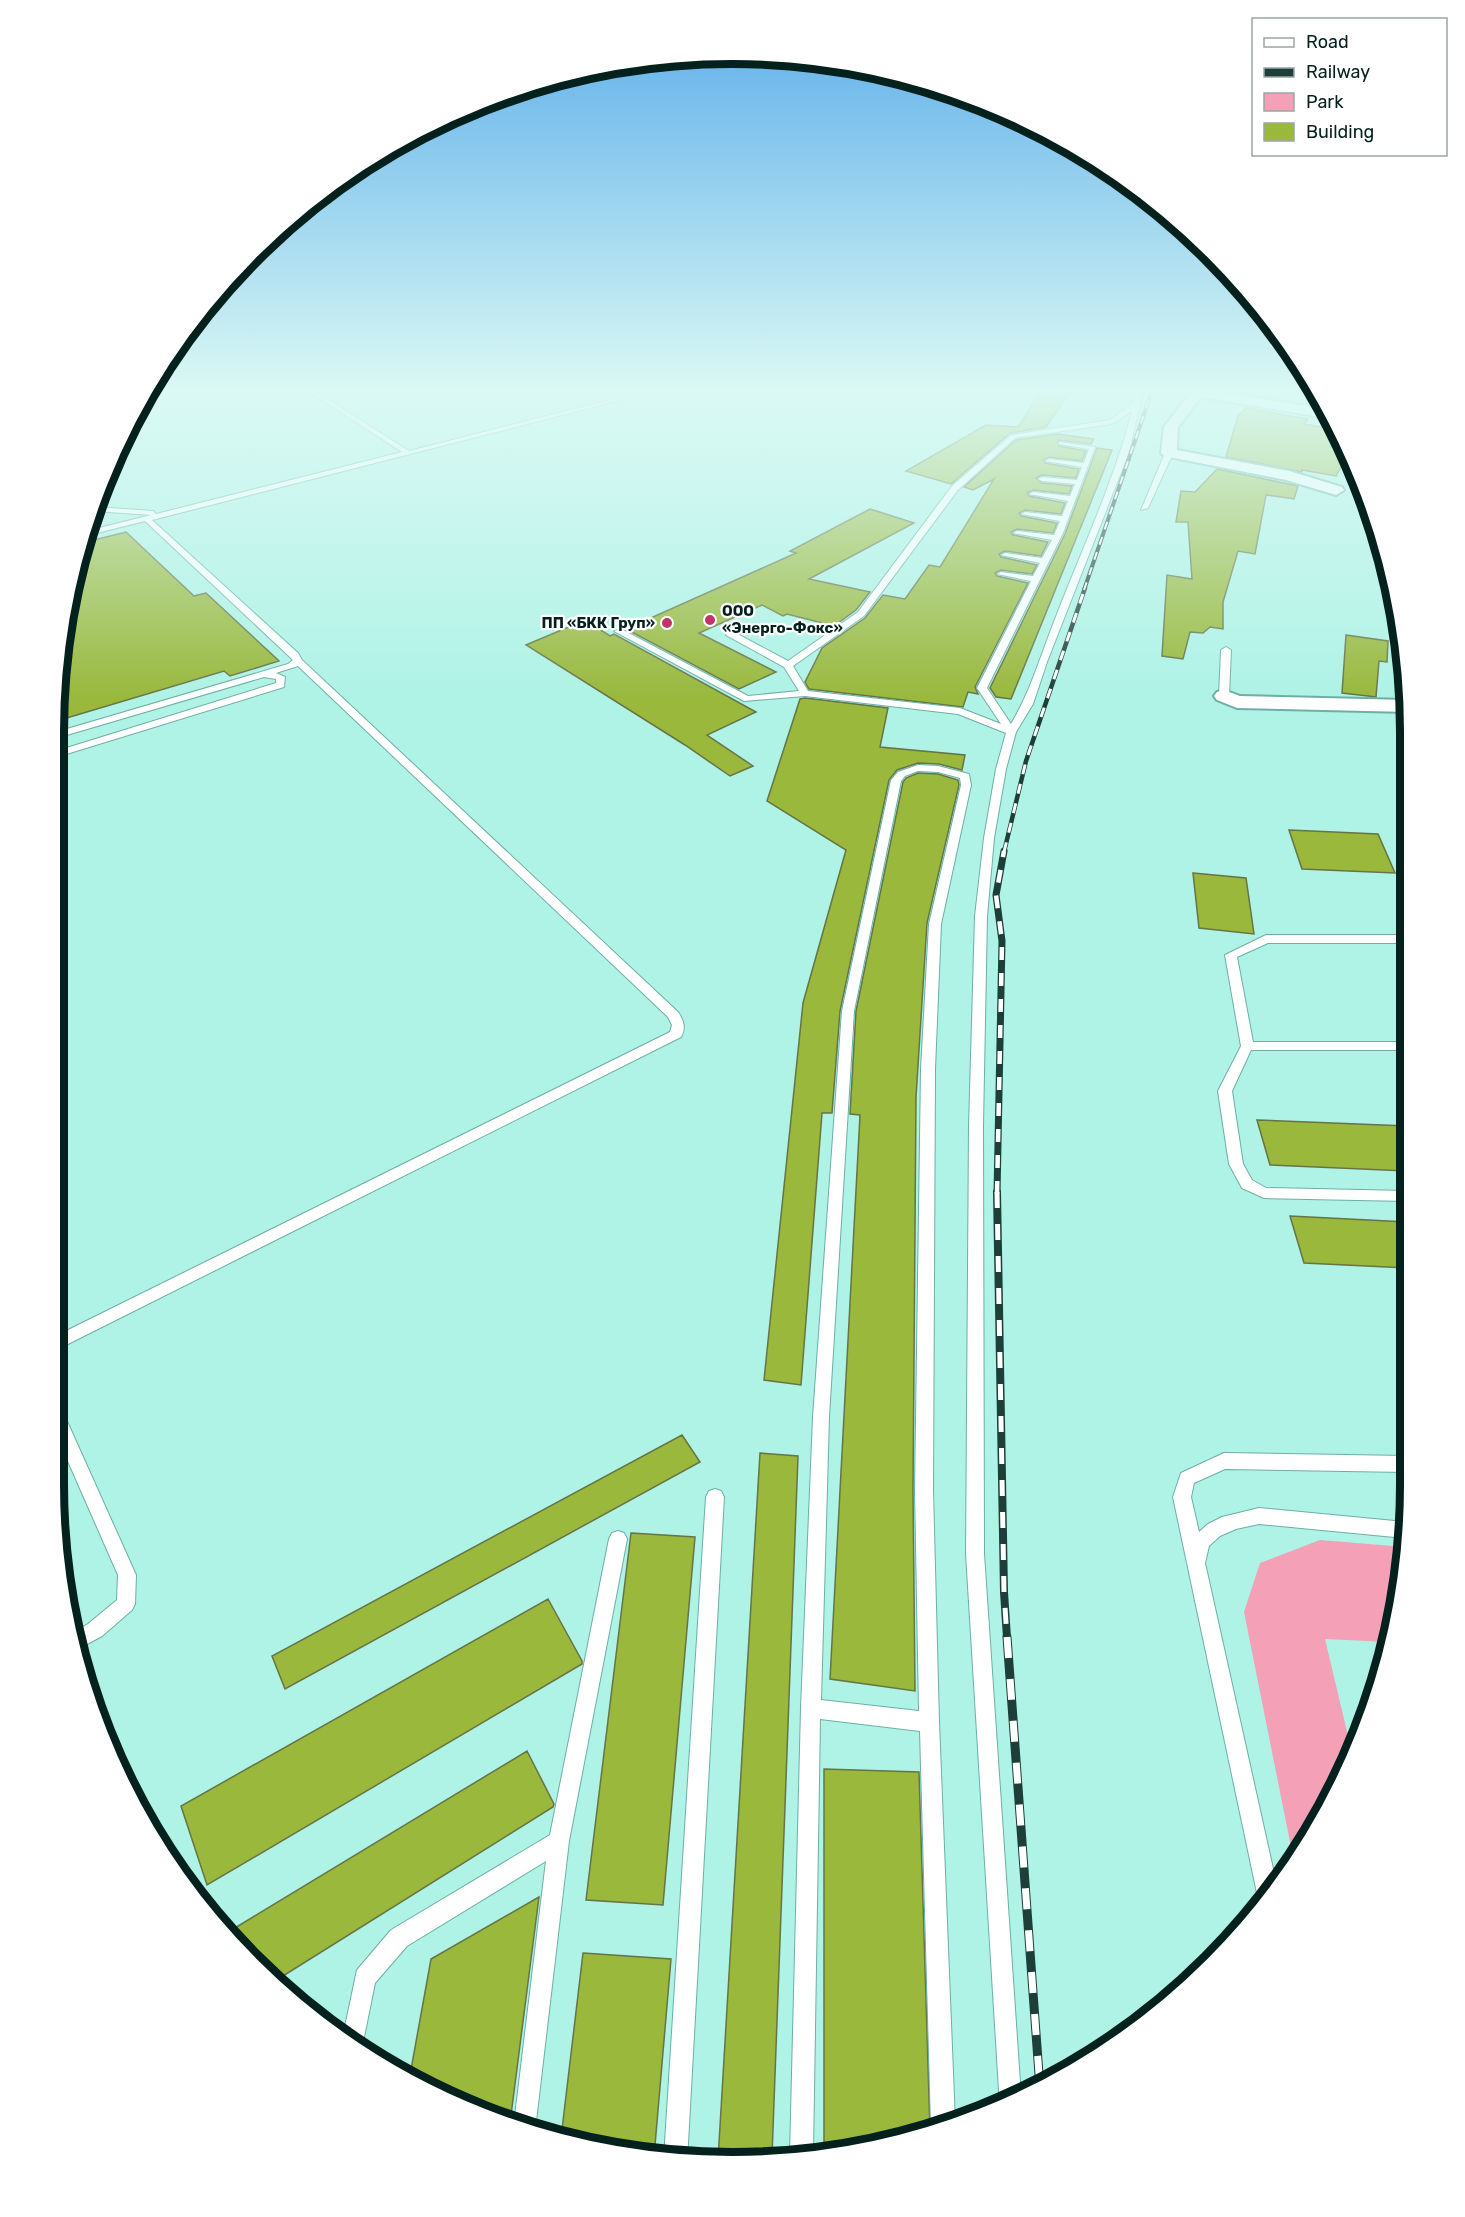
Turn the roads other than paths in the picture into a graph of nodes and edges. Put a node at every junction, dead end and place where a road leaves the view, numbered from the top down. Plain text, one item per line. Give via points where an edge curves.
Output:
1 (249, 491) edge
2 (953, 491) edge
3 (1075, 491) edge
4 (1109, 491) edge
5 (1152, 491) edge
6 (1033, 495) dead end
7 (1072, 498) junction
8 (1144, 508) dead end
9 (103, 510) edge
10 (111, 511) junction
11 (102, 513) edge
12 (163, 513) junction
13 (1025, 514) dead end
14 (147, 519) junction
15 (1064, 519) junction
16 (96, 532) edge
17 (1017, 533) dead end
18 (1056, 538) junction
19 (1005, 555) dead end
20 (1045, 561) junction
21 (1001, 574) dead end
22 (1035, 579) junction
23 (618, 631) dead end
24 (729, 633) dead end
25 (1226, 650) dead end
26 (298, 661) junction
27 (788, 665) junction
28 (263, 674) junction
29 (805, 693) junction
30 (1224, 696) joint
31 (1399, 706) edge
32 (1011, 732) junction
33 (64, 733) edge
34 (64, 752) edge
35 (1400, 939) edge
36 (1247, 1046) junction
37 (1400, 1046) edge
38 (1400, 1196) edge
39 (64, 1339) edge
40 (64, 1433) edge
41 (1400, 1464) edge
42 (715, 1497) dead end
43 (1399, 1529) edge
44 (618, 1539) dead end
45 (1196, 1563) junction
46 (82, 1637) edge
47 (811, 1708) junction
48 (929, 1722) junction
49 (559, 1841) junction
50 (1266, 1885) edge
51 (354, 2034) edge
52 (1009, 2092) edge
53 (943, 2118) edge
54 (526, 2119) edge
55 (801, 2149) edge
56 (677, 2150) edge

1 - 12 lane
2 - 27 lane via 861,614
3 - 7 lane
4 - 32 lane via 1028,704
5 - 8 lane
6 - 7 lane
7 - 15 lane
9 - 10 lane
10 - 11 lane
10 - 12 lane
12 - 14 lane
13 - 15 lane
14 - 16 lane
14 - 26 lane
15 - 18 lane
17 - 18 lane
18 - 20 lane
19 - 20 lane
20 - 22 lane
21 - 22 lane
22 - 32 lane via 982,688
23 - 29 lane via 747,699
24 - 27 lane
25 - 30 lane
26 - 28 lane
26 - 39 lane via 674,1015 676,1034
27 - 29 lane
28 - 33 lane
28 - 34 lane via 279,677 280,685
29 - 32 lane via 960,711
30 - 31 street via 1237,702
32 - 52 lane via 989,838 981,916 975,1542
35 - 36 lane via 1266,939 1231,955
36 - 37 lane
36 - 38 lane via 1225,1091 1236,1164 1247,1184 1264,1193
40 - 46 lane via 127,1575 126,1604
41 - 45 lane via 1224,1461 1204,1468 1187,1478 1182,1497
42 - 56 lane
43 - 45 lane via 1258,1516 1215,1530 1202,1541
44 - 49 lane
45 - 50 lane
47 - 48 lane
47 - 48 lane via 821,1417 848,1011 896,780 914,768 952,772 965,776 966,785 935,924 928,1069 924,1490
47 - 55 lane
48 - 53 lane
49 - 51 lane via 399,1938 365,1978
49 - 54 lane

